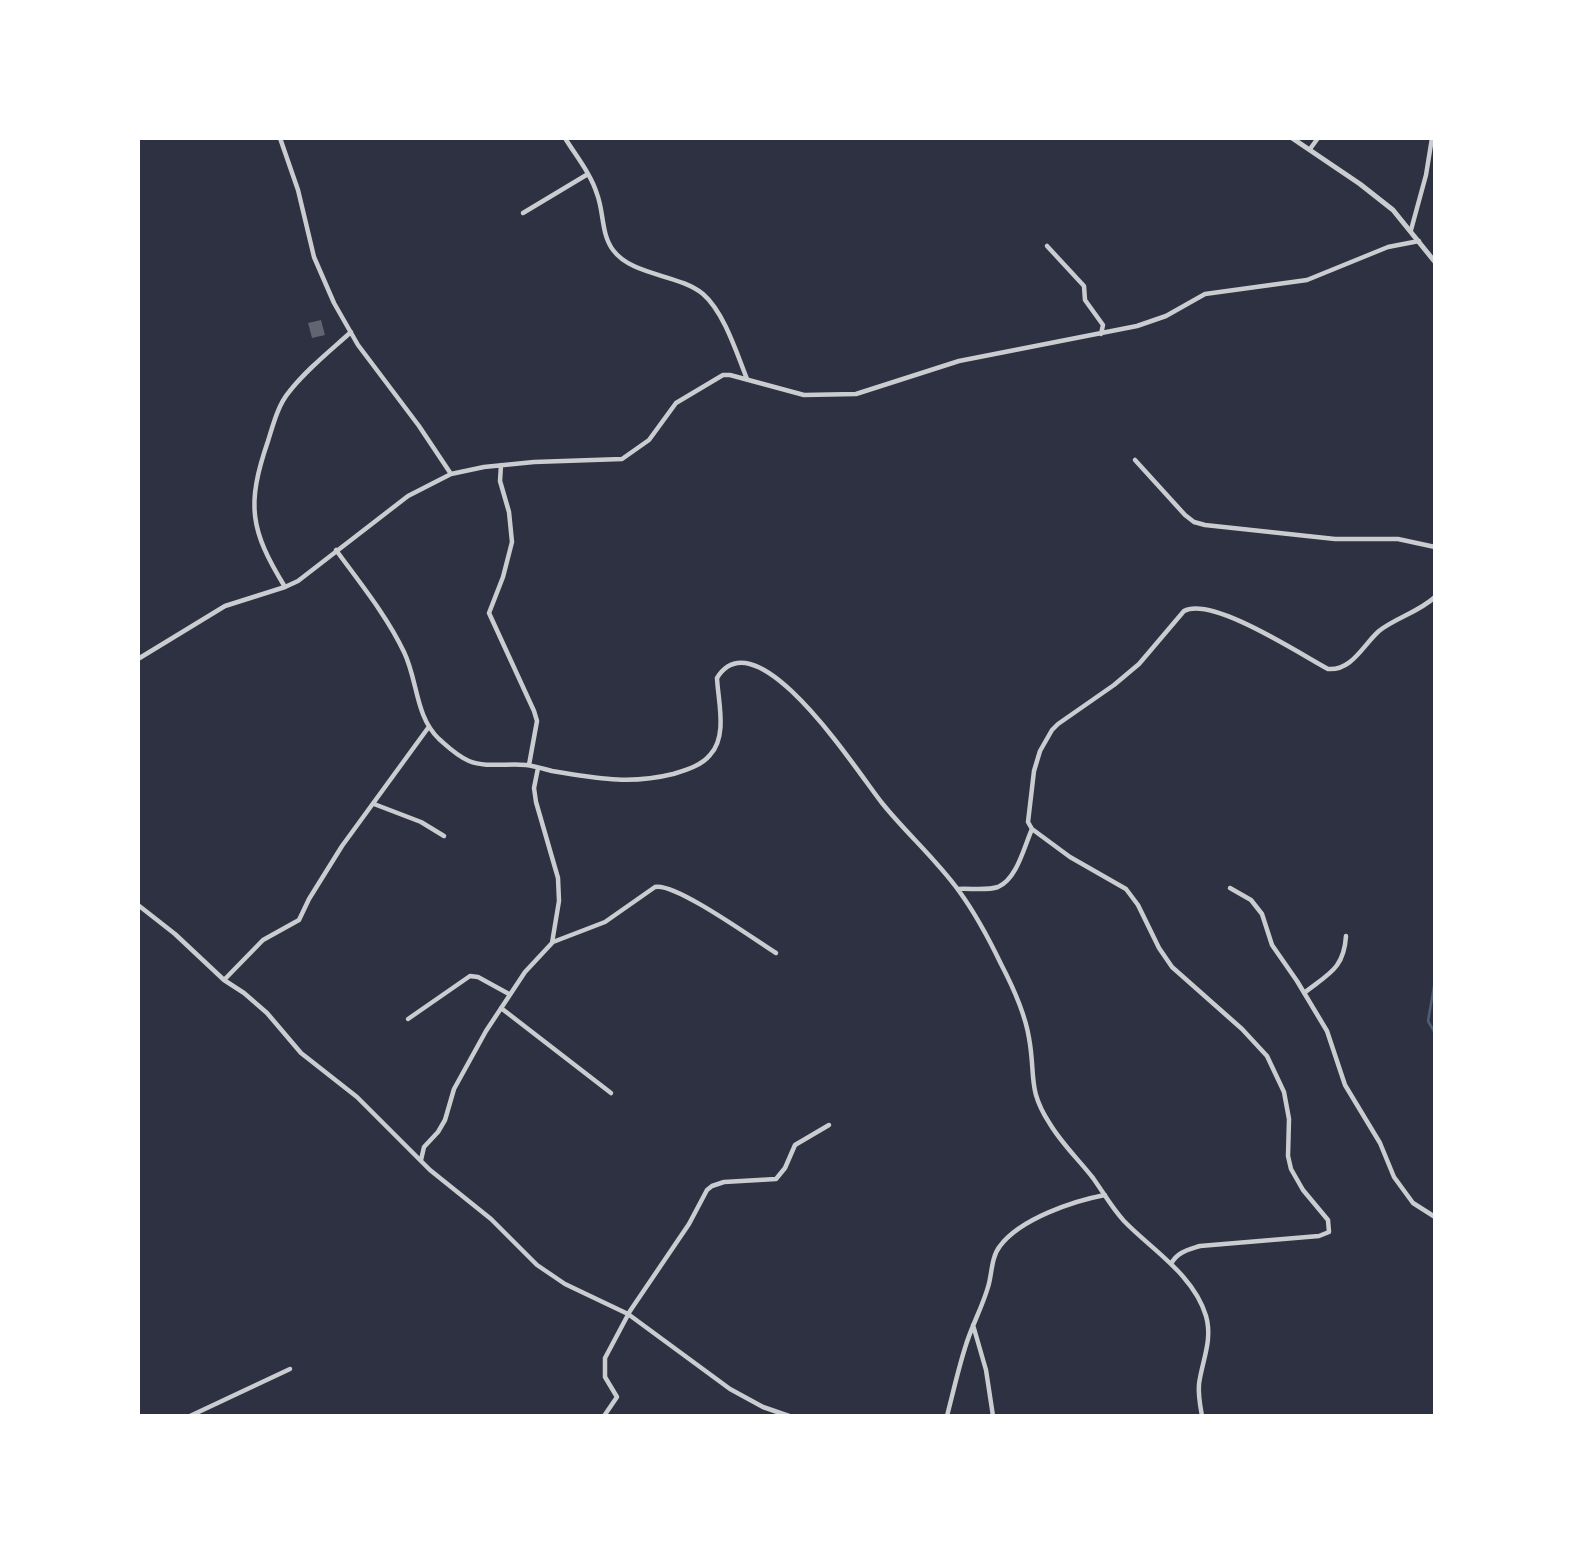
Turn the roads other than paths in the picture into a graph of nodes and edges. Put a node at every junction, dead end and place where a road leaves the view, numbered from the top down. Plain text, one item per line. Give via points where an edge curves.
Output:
1 (279, 138) edge
2 (565, 138) edge
3 (1292, 138) edge
4 (1318, 138) edge
5 (1432, 138) edge
6 (1310, 149) junction
7 (588, 174) junction
8 (523, 213) dead end
9 (1411, 230) junction
10 (1419, 242) junction
11 (1047, 246) dead end
12 (1435, 262) edge
13 (351, 332) junction
14 (1101, 334) junction
15 (747, 380) junction
16 (1135, 460) dead end
17 (501, 466) junction
18 (451, 474) junction
19 (1435, 547) edge
20 (337, 550) junction
21 (285, 587) junction
22 (1435, 597) edge
23 (138, 659) edge
24 (428, 728) junction
25 (529, 765) junction
26 (538, 768) junction
27 (374, 804) junction
28 (1032, 829) junction
29 (444, 836) dead end
30 (1230, 888) dead end
31 (958, 889) junction
32 (138, 905) edge
33 (1346, 936) dead end
34 (552, 943) junction
35 (776, 953) dead end
36 (224, 980) junction
37 (1304, 993) junction
38 (509, 994) junction
39 (501, 1008) junction
40 (408, 1019) dead end
41 (611, 1093) dead end
42 (830, 1125) dead end
43 (421, 1160) junction
44 (1105, 1195) junction
45 (1435, 1217) edge
46 (1171, 1264) junction
47 (628, 1314) junction
48 (973, 1325) junction
49 (290, 1369) dead end
50 (190, 1416) edge
51 (604, 1416) edge
52 (789, 1416) edge
53 (947, 1416) edge
54 (993, 1416) edge
55 (1202, 1416) edge

1 - 13 street via 317,264
2 - 7 street
3 - 6 street
4 - 6 street
5 - 9 street
6 - 9 street via 1385,203
7 - 8 street
7 - 15 street via 613,250 632,264 705,295
9 - 10 street
10 - 12 street
10 - 14 street via 1388,247 1307,279 1205,294 1160,319
11 - 14 street via 1084,286 1085,300 1103,325
13 - 18 street
13 - 21 street via 286,394 255,481 255,528
14 - 15 street via 968,359 845,396 804,396
15 - 17 street via 726,375 705,383 676,402 655,434 622,459
16 - 19 street via 1194,522
17 - 18 street
17 - 25 street via 512,542 489,613 537,722
18 - 20 street via 408,495
20 - 21 street
20 - 24 street via 405,653
21 - 23 street via 225,606
22 - 28 street via 1380,630 1335,670 1205,608 1184,611 1133,669 1052,730 1040,751 1032,781 1028,814
24 - 25 street via 469,761
24 - 27 street
25 - 26 street
26 - 31 street via 638,781 696,766 710,756 718,741 717,678 726,668 752,664 801,699 886,808
26 - 34 street via 536,802 558,878
27 - 29 street
27 - 36 street via 342,846 296,923 263,940
28 - 31 street via 1005,882 992,888
28 - 46 street via 1126,889 1172,967 1267,1056 1284,1092 1291,1168 1330,1226 1319,1236 1200,1247 1181,1253
30 - 37 street via 1256,905 1272,945
31 - 44 street via 1021,1008 1037,1101
32 - 36 street
33 - 37 street via 1342,960
34 - 35 street via 605,922 660,886 702,906
34 - 38 street
36 - 43 street via 267,1013 301,1053 357,1097
37 - 45 street via 1333,1044 1345,1085 1380,1143 1394,1177 1413,1203
38 - 39 street
38 - 40 street via 470,976
39 - 41 street
39 - 43 street via 454,1089 446,1120 424,1147
42 - 47 street via 795,1145 776,1179 712,1185
43 - 47 street via 537,1265
44 - 46 street via 1124,1221
44 - 48 street via 1047,1214 1001,1244
46 - 55 street via 1206,1317 1209,1337 1200,1382
47 - 51 street via 604,1362 605,1377 617,1397
47 - 52 street via 730,1389
48 - 53 street
48 - 54 street
49 - 50 street

